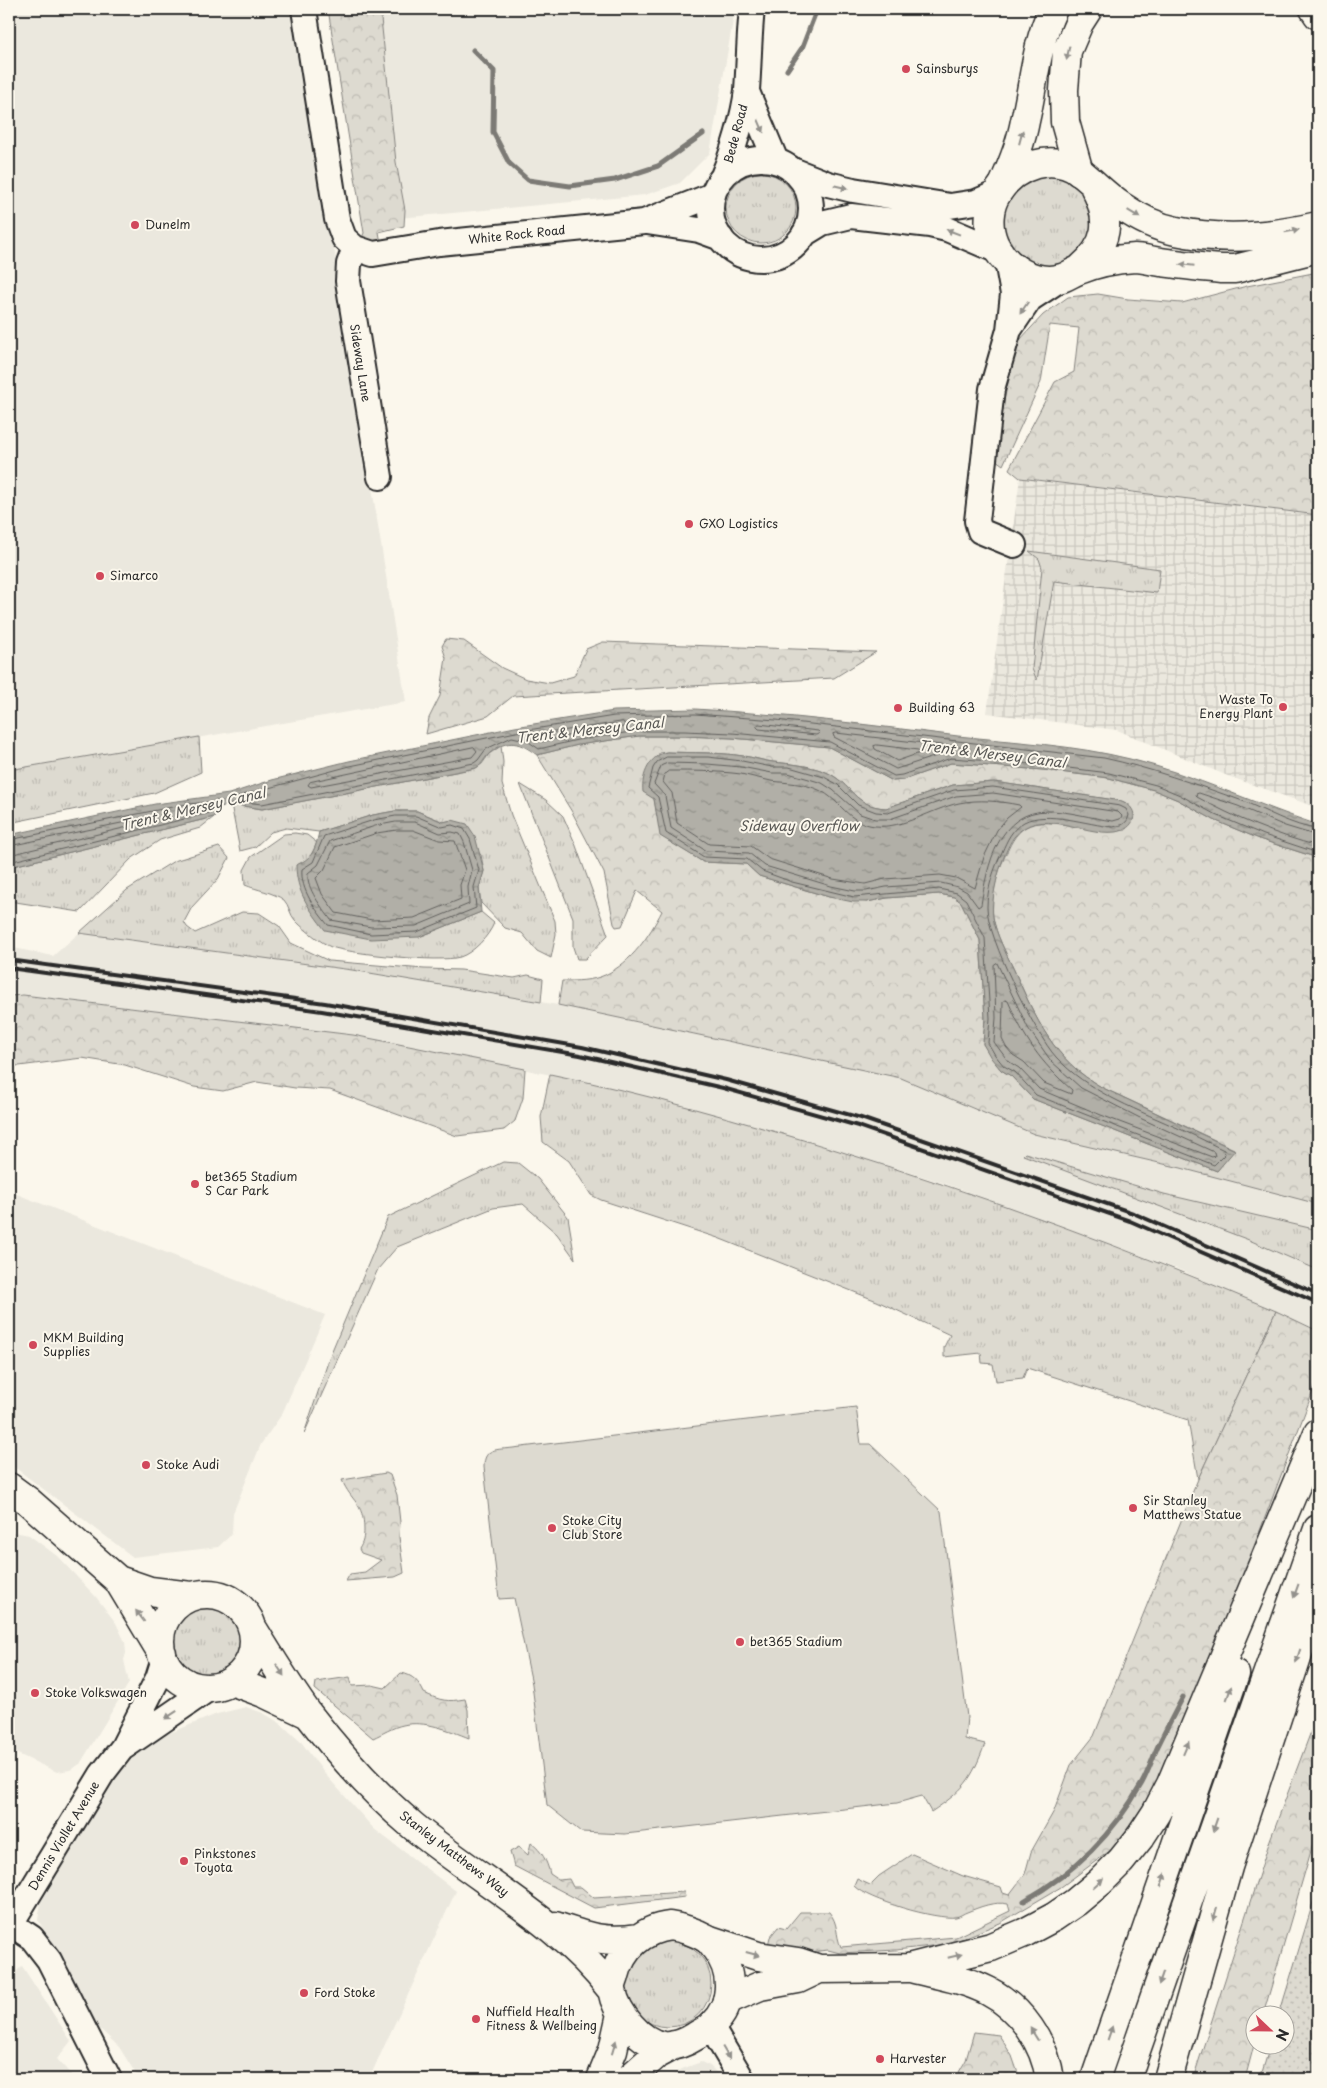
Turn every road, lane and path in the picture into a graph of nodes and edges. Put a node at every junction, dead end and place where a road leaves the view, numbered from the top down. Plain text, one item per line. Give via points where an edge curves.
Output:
1 (304, 9) edge
2 (752, 9) edge
3 (1053, 9) edge
4 (1088, 9) edge
5 (1314, 9) edge
6 (1318, 14) edge
7 (747, 92) junction
8 (785, 166) junction
9 (1087, 179) junction
10 (718, 186) junction
11 (1000, 188) junction
12 (644, 222) junction
13 (1318, 226) edge
14 (804, 234) junction
15 (721, 238) junction
16 (355, 248) junction
17 (1318, 248) edge
18 (1002, 256) junction
19 (1071, 274) junction
20 (1010, 330) junction
21 (380, 477) dead end
22 (1014, 545) dead end
23 (1318, 1433) edge
24 (1303, 1472) junction
25 (9, 1487) edge
26 (1318, 1529) edge
27 (118, 1580) junction
28 (1318, 1593) edge
29 (192, 1596) junction
30 (253, 1629) junction
31 (163, 1656) junction
32 (221, 1684) junction
33 (1259, 1696) junction
34 (308, 1714) junction
35 (123, 1747) junction
36 (1228, 1867) junction
37 (544, 1922) junction
38 (10, 1926) edge
39 (638, 1938) junction
40 (707, 1939) junction
41 (908, 1968) junction
42 (819, 1969) junction
43 (727, 2000) junction
44 (616, 2001) junction
45 (711, 2027) junction
46 (674, 2045) junction
47 (108, 2079) edge
48 (601, 2079) edge
49 (629, 2079) edge
50 (742, 2079) edge
51 (1050, 2079) edge
52 (1095, 2079) edge
53 (1126, 2079) edge
54 (1168, 2079) edge

1 - 16 street via 337,219 344,238
2 - 7 street, Bede Road
11 -> 3 main road via 1016,156 1036,61
4 -> 9 main road via 1067,51 1064,90 1065,122
5 - 6 main road
7 -> 8 street, Bede Road
7 - 10 street, Bede Road via 731,157
8 - 10 street via 757,159 747,161 730,170
8 -> 11 street via 828,184 950,206 976,202
8 - 14 street via 808,190 811,201 809,224
9 - 11 main road via 1065,165 1044,162 1018,170
9 -> 13 main road via 1148,222 1174,231 1216,237 1255,237
9 - 19 main road via 1103,202 1104,236 1092,258
10 - 12 street, White Rock Road
10 - 15 street via 712,218
11 - 18 main road via 990,215 990,226
12 - 15 street, White Rock Road via 699,230
12 - 16 street, White Rock Road via 439,243 373,254
14 - 15 street via 784,254 764,259 737,253
18 -> 14 street via 947,229 851,216 822,223
16 - 21 street, Sideway Lane via 349,264 348,281
17 -> 19 main road via 1235,269 1136,258 1111,261
18 - 19 main road via 1013,268 1031,277 1043,279
18 - 20 street via 1013,294
19 -> 20 street via 1030,300
20 - 22 street via 992,388 977,521 980,531
23 - 24 main road
41 -> 24 main road via 991,1947 1024,1933 1076,1902 1121,1861 1156,1813 1171,1784
52 -> 24 main road
25 - 27 main road
26 -> 33 main road
27 - 29 main road via 150,1591
31 -> 27 main road
28 -> 36 main road
29 - 30 main road via 204,1594 228,1599 249,1619
29 - 31 main road via 173,1609 165,1620 160,1641
30 - 32 main road via 251,1657 242,1672
30 -> 34 main road, Stanley Matthews Way
31 - 32 main road via 172,1671 188,1683
31 - 35 street, Dennis Viollet Avenue via 158,1678
32 - 34 main road, Stanley Matthews Way via 266,1694
32 -> 35 street, Dennis Viollet Avenue
33 - 36 main road
33 -> 53 main road
34 - 37 main road, Stanley Matthews Way via 354,1768 412,1825
35 - 38 street, Dennis Viollet Avenue via 102,1774
36 -> 54 main road
37 - 39 main road, Stanley Matthews Way via 591,1938 615,1941
37 - 44 main road, Stanley Matthews Way via 594,1966
38 - 47 street via 32,1938 49,1960
39 - 40 main road via 660,1927 670,1926
39 - 44 main road via 620,1961
40 -> 42 main road via 758,1956
40 - 43 main road via 726,1966 730,1989
41 - 42 main road
51 -> 41 main road via 1038,2040 1028,2024 1002,2000 968,1982
42 - 43 main road via 798,1979 760,1986
43 - 45 main road
44 - 46 main road via 630,2025 648,2039 664,2046
48 -> 44 main road via 613,2050
45 - 46 main road
45 -> 50 street
46 - 49 main road via 657,2054

